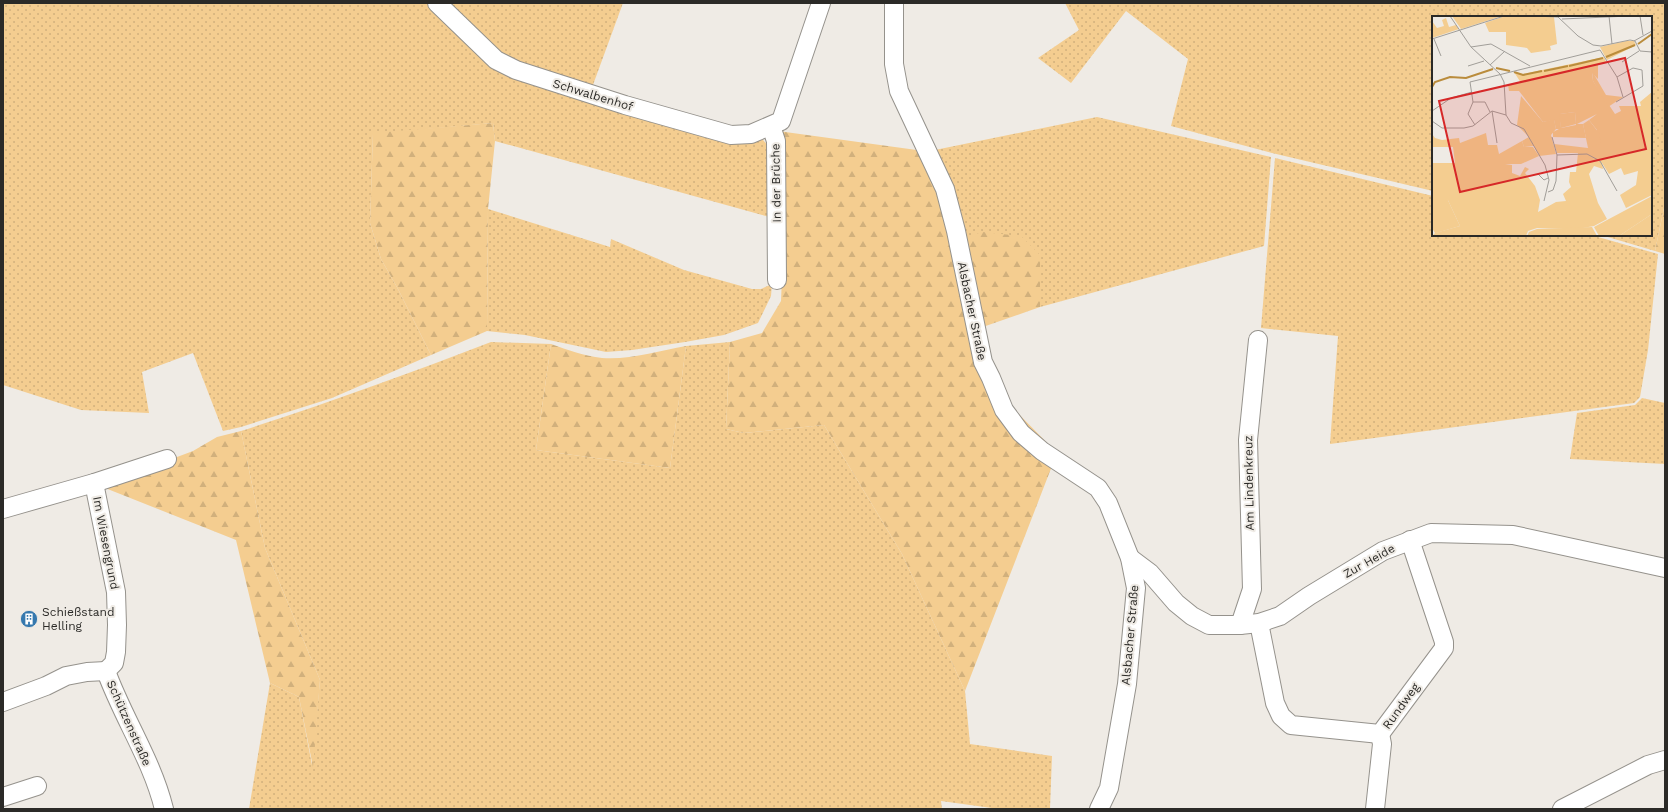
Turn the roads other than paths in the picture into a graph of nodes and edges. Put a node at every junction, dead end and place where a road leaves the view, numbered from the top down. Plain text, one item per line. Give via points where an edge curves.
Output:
1 (437, 3) edge
2 (820, 3) edge
3 (894, 3) edge
4 (771, 126) junction
5 (777, 280) dead end
6 (1258, 340) dead end
7 (167, 459) dead end
8 (94, 483) junction
9 (3, 508) edge
10 (1410, 540) junction
11 (1130, 558) junction
12 (1665, 568) edge
13 (1260, 623) junction
14 (1240, 625) junction
15 (106, 671) junction
16 (3, 702) edge
17 (1380, 734) junction
18 (1665, 760) edge
19 (37, 786) dead end
20 (3, 797) edge
21 (164, 809) edge
22 (1099, 809) edge
23 (1375, 809) edge
24 (1562, 809) edge

1 - 4 street, Schwalbenhof via 496,60 516,70 731,135 751,134
2 - 4 street, In der Brüche via 781,121
3 - 11 street, Alsbacher Straße via 894,64 899,91 945,189 983,362 1004,410 1021,433 1042,451 1098,488 1108,503
4 - 5 street, In der Brüche via 776,141
6 - 14 street, Am Lindenkreuz via 1248,440 1252,589
7 - 8 street, Im Wiesengrund
8 - 9 street, Im Wiesengrund
8 - 15 street, Im Wiesengrund via 116,592 116,652 114,663
10 - 12 street, Zur Heide via 1431,533 1513,535
10 - 13 street, Zur Heide via 1383,550 1280,616
10 - 17 street, Rundweg via 1444,648
11 - 14 street, Zur Heide via 1150,573 1192,616 1209,625
11 - 22 street, Alsbacher Straße via 1136,588 1126,684 1109,788
13 - 14 street, Zur Heide
13 - 17 street, Rundweg via 1275,703 1280,716 1291,725
15 - 16 street, Schützenstraße via 66,676
15 - 21 street, Schützenstraße via 148,765
17 - 23 street via 1382,744
18 - 24 street via 1648,765
19 - 20 street

